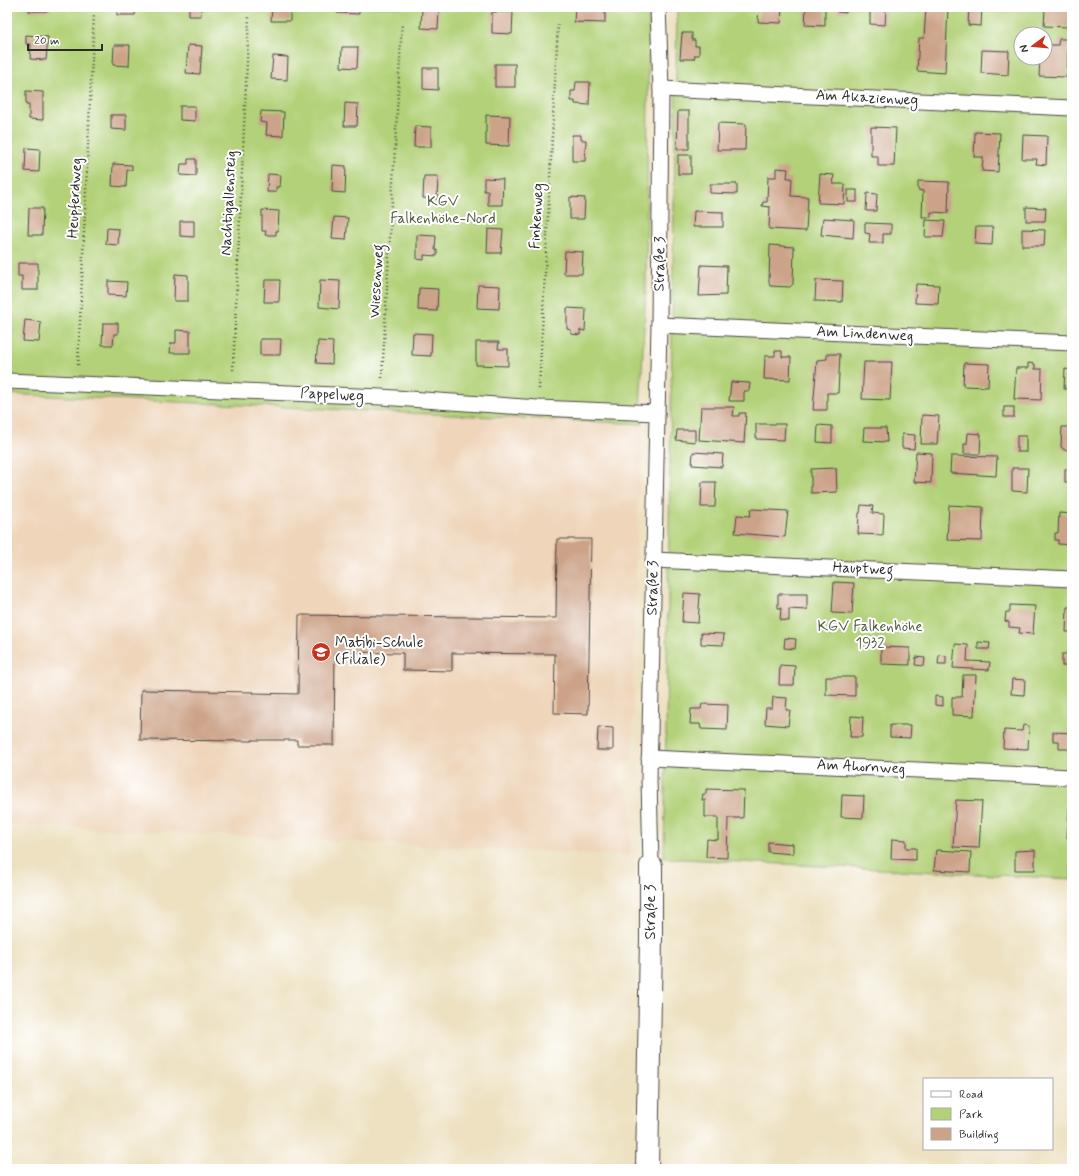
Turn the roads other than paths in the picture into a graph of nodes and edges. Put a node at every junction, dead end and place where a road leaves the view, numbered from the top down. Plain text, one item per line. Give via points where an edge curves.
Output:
1 (658, 7) edge
2 (661, 89) junction
3 (1072, 108) edge
4 (659, 325) junction
5 (1072, 344) edge
6 (7, 381) edge
7 (657, 413) junction
8 (653, 560) junction
9 (1072, 579) edge
10 (649, 758) junction
11 (1072, 777) edge
12 (651, 866) joint
13 (647, 1169) edge

1 - 2 lane, Straße 3
2 - 3 lane, Am Akazienweg
2 - 4 lane, Straße 3
4 - 5 lane, Am Lindenweg
4 - 7 lane, Straße 3
6 - 7 lane, Pappelweg via 381,397
7 - 8 lane, Straße 3
8 - 9 lane, Hauptweg
8 - 10 lane, Straße 3
10 - 11 lane, Am Ahornweg
10 - 12 lane, Straße 3
12 - 13 street, Straße 3

